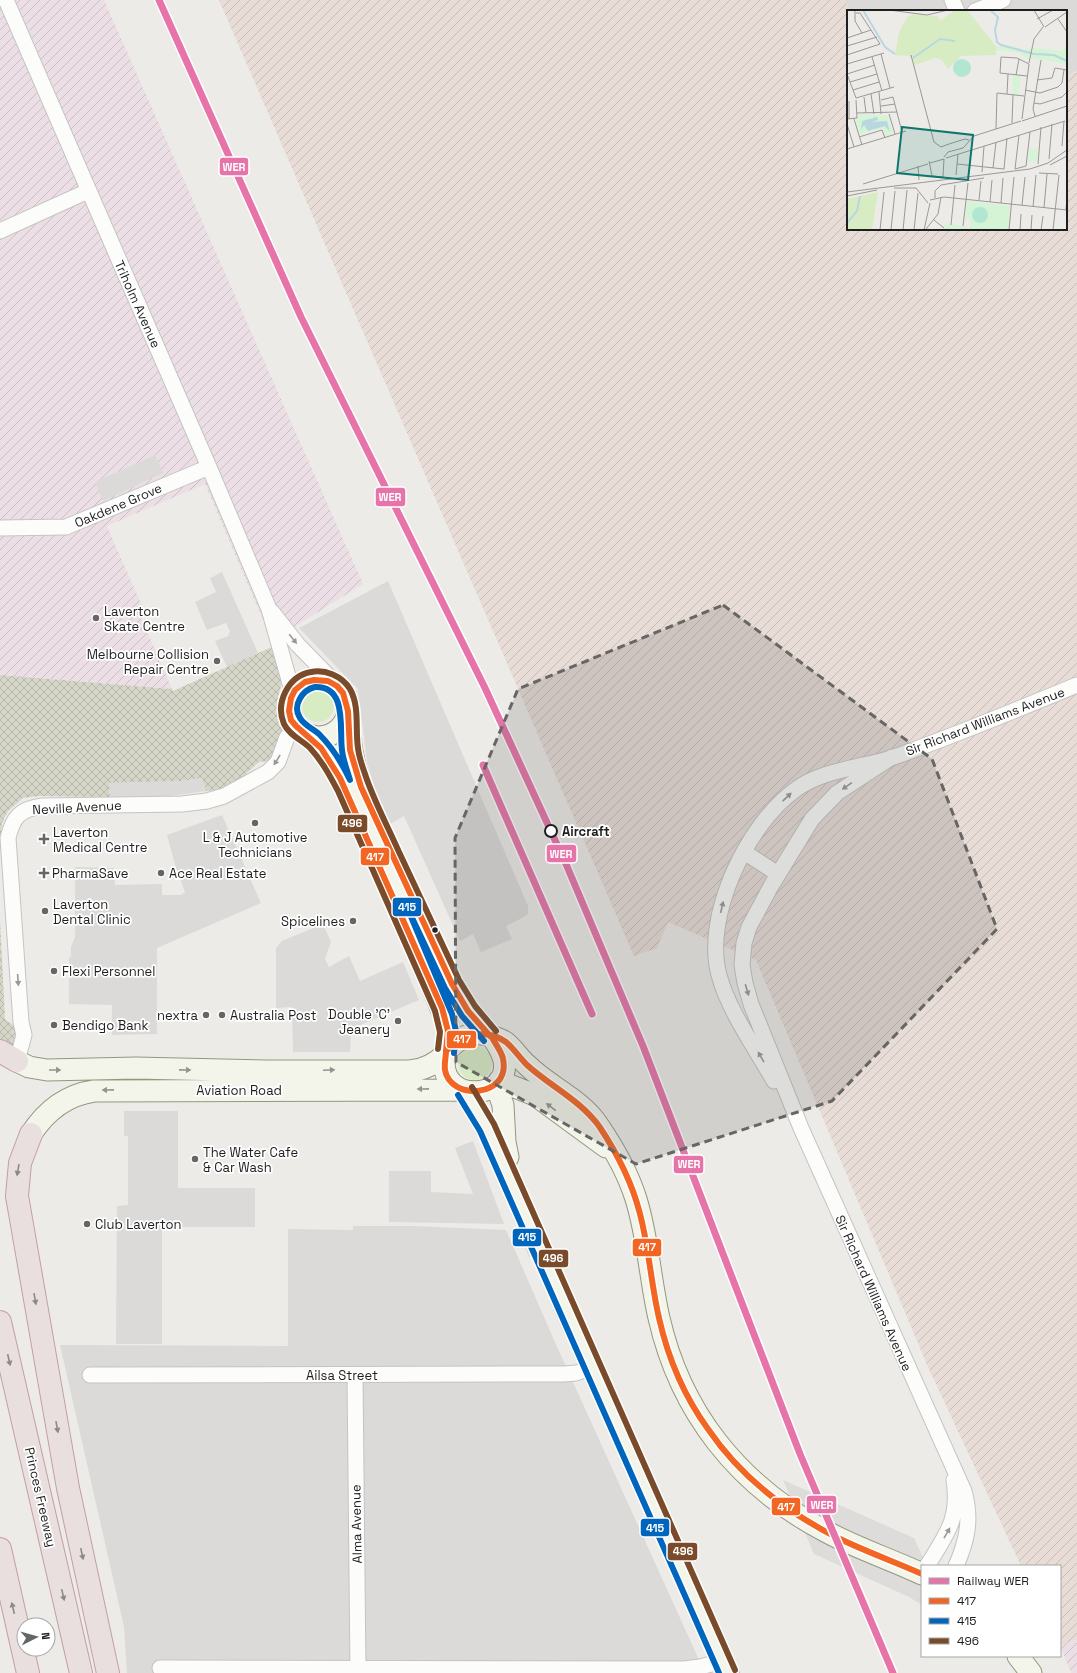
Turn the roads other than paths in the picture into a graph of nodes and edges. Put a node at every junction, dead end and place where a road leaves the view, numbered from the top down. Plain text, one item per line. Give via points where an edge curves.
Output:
1 (6, 0) edge
2 (952, 0) edge
3 (1003, 0) edge
4 (957, 10) edge
5 (978, 10) edge
6 (88, 191) junction
7 (0, 231) edge
8 (209, 467) junction
9 (0, 528) edge
10 (269, 609) junction
11 (338, 686) junction
12 (1077, 686) edge
13 (293, 694) junction
14 (348, 707) junction
15 (300, 736) junction
16 (892, 757) junction
17 (744, 852) junction
18 (778, 874) junction
19 (491, 1036) junction
20 (446, 1052) junction
21 (9, 1056) edge
22 (136, 1068) junction
23 (309, 1081) junction
24 (498, 1083) junction
25 (147, 1090) junction
26 (464, 1090) junction
27 (801, 1128) junction
28 (31, 1134) joint
29 (613, 1152) junction
30 (521, 1206) junction
31 (0, 1322) edge
32 (594, 1367) junction
33 (90, 1375) dead end
34 (355, 1375) junction
35 (948, 1458) junction
36 (0, 1549) edge
37 (927, 1565) edge
38 (956, 1565) edge
39 (921, 1571) edge
40 (1019, 1657) edge
41 (725, 1667) edge
42 (160, 1668) dead end
43 (358, 1670) edge
44 (28, 1673) edge
45 (81, 1673) edge
46 (108, 1673) edge
47 (1031, 1673) edge

1 - 6 street, Triholm Avenue
2 - 4 street
3 - 5 street
6 - 7 street
6 - 8 street, Triholm Avenue
8 - 9 street, Oakdene Grove via 66,527
8 - 10 street, Triholm Avenue
10 -> 11 street, Triholm Avenue via 298,645
10 - 13 street, Triholm Avenue
11 - 13 street via 317,679 304,683
11 - 14 street via 345,695
12 - 16 street, Sir Richard Williams Avenue
13 - 15 street via 289,708 290,716
14 - 15 street via 343,725 336,732 319,738
14 - 19 street via 350,749 366,799 452,984 468,1011
15 - 20 street via 329,759 343,782 405,920 445,1018 448,1036
15 -> 21 street, Neville Avenue via 278,762 259,778 224,796 208,801 182,804 42,806 28,808 20,814 12,823 8,838 24,1035
17 -> 16 street, Sir Richard Williams Avenue via 770,815 796,789 831,774
16 -> 18 street, Sir Richard Williams Avenue via 850,784 823,806 801,834
17 - 18 street
27 -> 17 street, Sir Richard Williams Avenue via 729,1002 718,970 718,924 729,882
18 -> 27 street, Sir Richard Williams Avenue via 749,927 744,943 742,965 751,1004
19 - 20 street via 480,1033 466,1035
19 - 24 street via 500,1049 504,1064 503,1074
19 - 29 street via 506,1043 532,1070 584,1109 598,1124
23 -> 20 street, Aviation Road via 416,1070 437,1062
20 - 26 street via 444,1066 447,1075 452,1083
21 -> 22 street, Aviation Road via 34,1068 47,1070
22 -> 23 street, Aviation Road
22 - 25 street
23 - 25 street, Aviation Road
26 -> 23 street, Aviation Road
24 - 26 street via 485,1092
29 -> 24 street via 535,1095
24 - 30 street via 503,1105 507,1151
25 -> 28 street, Aviation Road via 100,1091 72,1097 49,1112
26 - 30 street via 487,1127
27 - 35 street, Sir Richard Williams Avenue
28 -> 46 highway via 17,1176 17,1196 68,1488
29 - 39 street via 627,1176 636,1199 664,1338 690,1399 716,1441 762,1489 797,1514 824,1531
30 - 32 street
31 -> 45 highway, Princes Freeway
32 - 34 street, Ailsa Street via 564,1374
32 - 41 street
33 - 34 street, Ailsa Street
34 - 43 street, Alma Avenue
37 -> 35 street, Sir Richard Williams Avenue via 953,1520 956,1493
35 - 38 street, Sir Richard Williams Avenue via 964,1491 968,1513 966,1540
44 -> 36 highway
40 - 47 street
41 - 43 street
42 - 43 street

